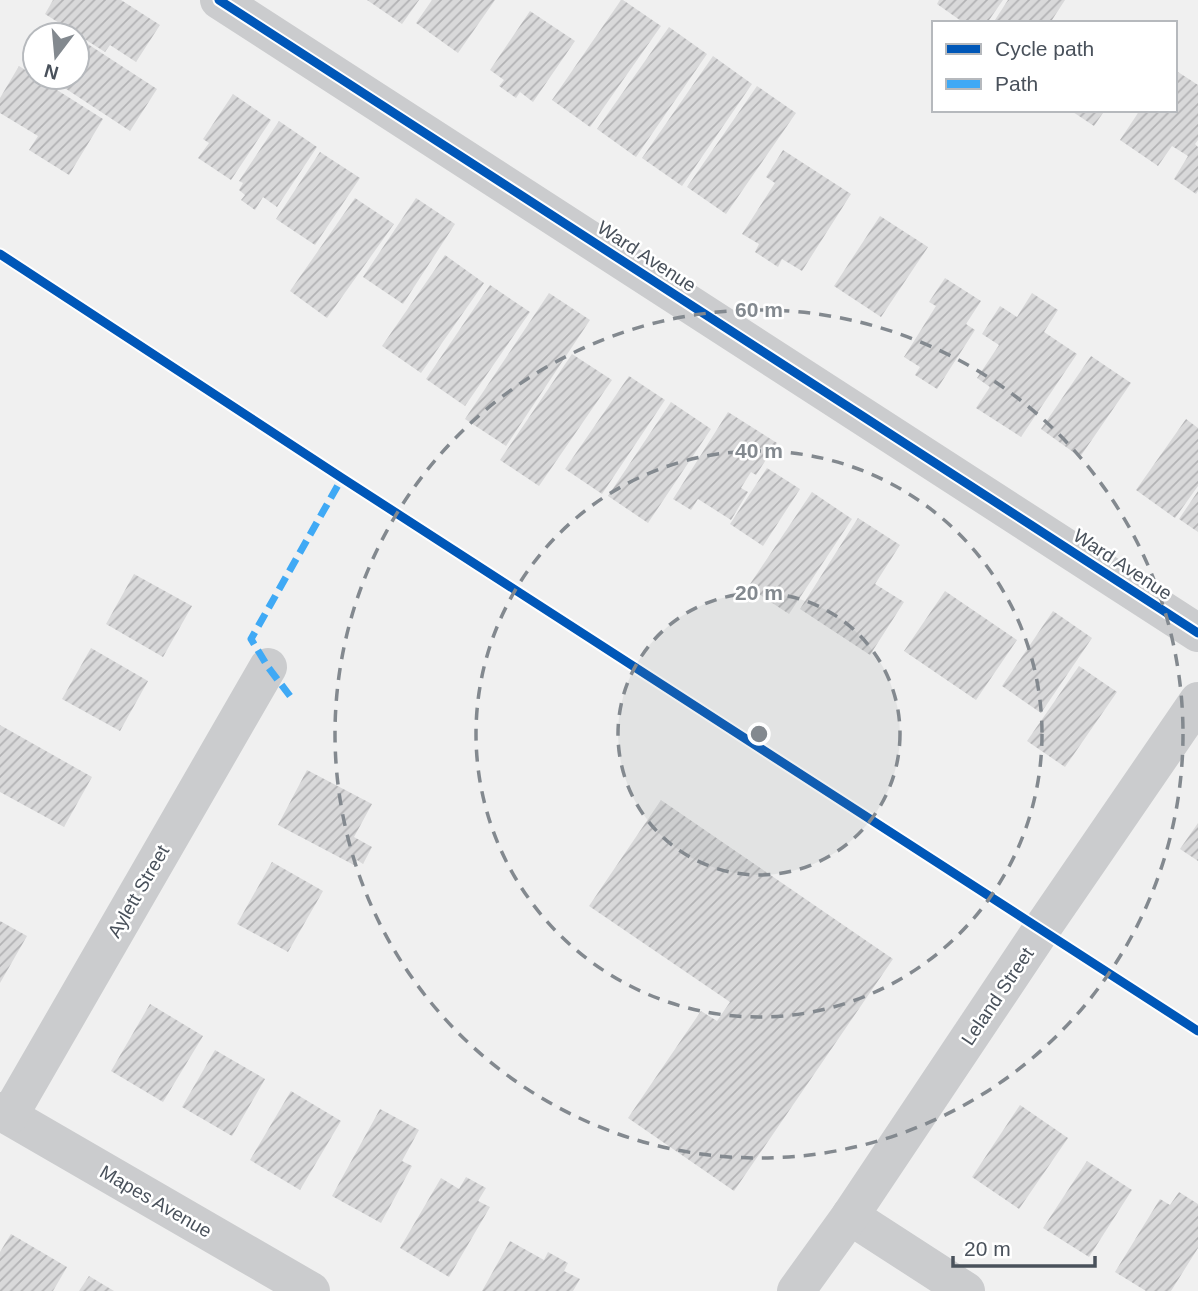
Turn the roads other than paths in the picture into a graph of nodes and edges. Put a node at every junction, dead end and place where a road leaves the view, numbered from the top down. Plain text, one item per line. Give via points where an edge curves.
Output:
1 (219, 0) edge
2 (1198, 633) edge
3 (268, 667) dead end
4 (1198, 701) edge
5 (4, 1113) edge
6 (850, 1216) junction
7 (311, 1291) edge
8 (796, 1291) edge
9 (966, 1291) edge

1 - 2 street, Ward Avenue
3 - 5 street, Aylett Street
4 - 6 street, Leland Street
5 - 7 street, Mapes Avenue
6 - 8 street, Leland Street
6 - 9 street

